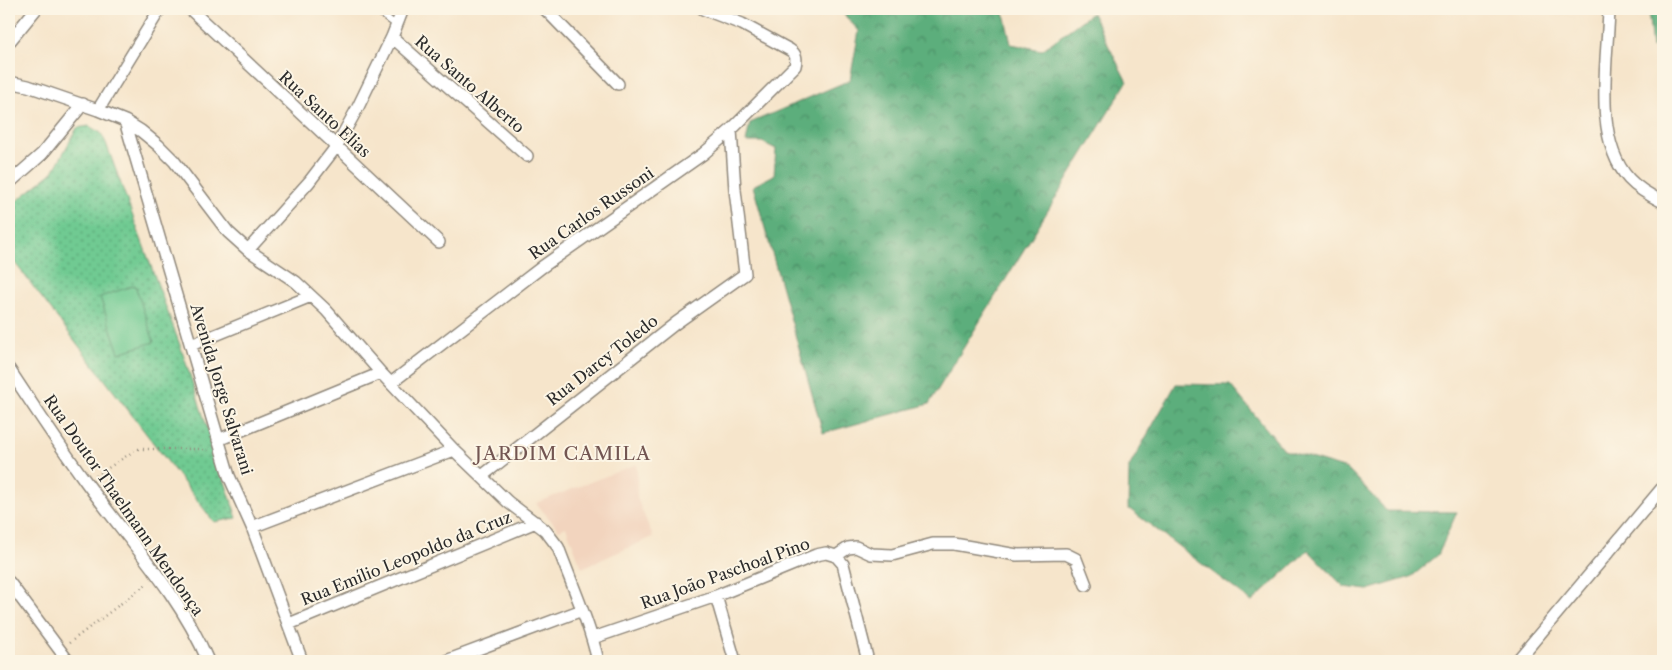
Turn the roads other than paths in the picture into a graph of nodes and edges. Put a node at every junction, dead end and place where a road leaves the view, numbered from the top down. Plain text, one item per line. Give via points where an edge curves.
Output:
1 (36, 9) edge
2 (160, 9) edge
3 (190, 9) edge
4 (376, 9) edge
5 (403, 9) edge
6 (545, 9) edge
7 (703, 9) edge
8 (732, 9) edge
9 (1609, 9) edge
10 (742, 24) junction
11 (396, 25) junction
12 (392, 37) junction
13 (9, 42) edge
14 (9, 82) edge
15 (618, 84) dead end
16 (83, 104) junction
17 (98, 110) junction
18 (125, 121) junction
19 (731, 130) junction
20 (336, 147) junction
21 (527, 156) dead end
22 (9, 183) edge
23 (1663, 202) edge
24 (439, 242) dead end
25 (248, 250) junction
26 (311, 296) junction
27 (192, 345) junction
28 (9, 369) edge
29 (381, 373) junction
30 (391, 382) junction
31 (219, 445) junction
32 (454, 450) junction
33 (482, 476) junction
34 (1663, 487) edge
35 (536, 522) junction
36 (252, 527) junction
37 (836, 556) junction
38 (9, 582) edge
39 (1086, 585) dead end
40 (716, 596) junction
41 (582, 610) junction
42 (289, 624) junction
43 (592, 638) junction
44 (68, 661) edge
45 (208, 661) edge
46 (302, 661) edge
47 (446, 661) edge
48 (598, 661) edge
49 (735, 661) edge
50 (868, 661) edge
51 (1517, 661) edge

1 - 13 street
2 - 17 street
3 - 20 street, Rua Santo Elias
4 - 11 lane
5 - 11 street
6 - 15 street
7 - 10 street
8 - 10 street
9 - 23 street via 1604,80 1612,148 1628,178
10 - 19 street, Rua Carlos Russoni via 795,53 796,57 795,66 788,74
11 - 12 street
12 - 20 street
12 - 21 street, Rua Santo Alberto
14 - 16 street
16 - 17 street
16 - 22 street via 42,154
17 - 18 street
18 - 25 street via 174,161 228,232
18 - 27 street, Avenida Jorge Salvarani
19 - 30 street, Rua Carlos Russoni
19 - 33 street, Rua Darcy Toledo via 745,274 676,323
20 - 24 street, Rua Santo Elias
20 - 25 street
25 - 26 street
26 - 27 street
26 - 29 street
27 - 31 street, Avenida Jorge Salvarani
28 - 45 street, Rua Doutor Thaelmann Mendonça via 86,482 183,614
29 - 30 street
29 - 31 street
30 - 32 street
31 - 36 street, Avenida Jorge Salvarani
32 - 33 street
32 - 36 street
33 - 35 street via 508,502
34 - 51 street
35 - 41 street via 558,547
35 - 42 street, Rua Emílio Leopoldo da Cruz
36 - 42 street, Avenida Jorge Salvarani
37 - 39 street, Rua João Paschoal Pino via 848,548 892,555 933,544 954,544 1017,555 1066,554 1076,559
37 - 40 street, Rua João Paschoal Pino via 816,555
37 - 50 street via 842,564
38 - 44 street
40 - 43 street, Rua João Paschoal Pino
40 - 49 street
41 - 43 street
41 - 47 street
42 - 46 street, Avenida Jorge Salvarani
43 - 48 street

